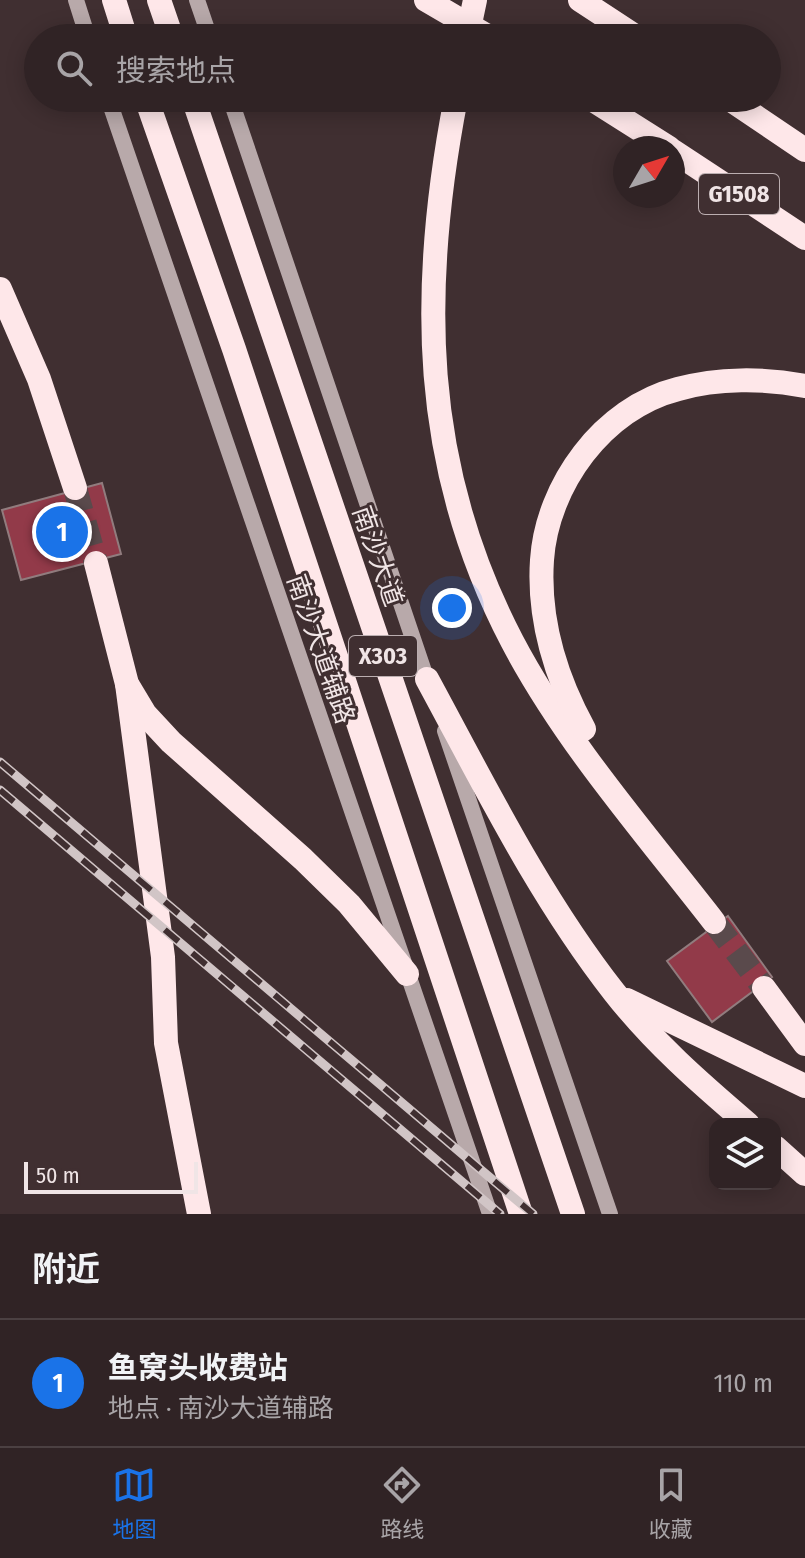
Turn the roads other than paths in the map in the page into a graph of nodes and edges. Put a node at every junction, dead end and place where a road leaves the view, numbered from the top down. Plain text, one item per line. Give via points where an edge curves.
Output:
1 (76, 0) edge
2 (114, 0) edge
3 (159, 0) edge
4 (197, 0) edge
5 (426, 0) edge
6 (475, 0) edge
7 (580, 0) edge
8 (84, 24) edge
9 (122, 24) edge
10 (167, 24) edge
11 (205, 24) edge
12 (467, 24) edge
13 (470, 24) edge
14 (617, 24) edge
15 (113, 112) edge
16 (151, 112) edge
17 (198, 112) edge
18 (235, 112) edge
19 (454, 112) edge
20 (612, 112) edge
21 (749, 112) edge
22 (650, 136) edge
23 (805, 150) edge
24 (685, 158) edge
25 (805, 238) edge
26 (0, 277) edge
27 (0, 289) edge
28 (22, 338) junction
29 (794, 384) edge
30 (75, 488) tunnel mouth
31 (96, 563) tunnel mouth
32 (427, 679) junction
33 (127, 684) junction
34 (633, 819) junction
35 (714, 922) tunnel mouth
36 (407, 974) junction
37 (764, 988) tunnel mouth
38 (616, 994) junction
39 (805, 1044) edge
40 (805, 1086) edge
41 (741, 1118) edge
42 (781, 1152) edge
43 (805, 1174) edge
44 (199, 1214) edge
45 (490, 1214) edge
46 (521, 1214) edge
47 (573, 1214) edge
48 (610, 1214) edge

1 - 8 main road
2 - 9 highway
3 - 10 highway
4 - 11 main road
5 - 12 highway, bridge
6 - 13 highway
7 - 14 highway
15 - 36 main road, 南沙大道辅路
16 - 46 highway, X303
17 - 47 highway, 南沙大道 / X303
18 - 32 main road
19 - 34 highway via 438,209 431,315 448,464 475,557 513,642 541,691
20 - 22 highway, G1508
21 - 23 highway, G1508
24 - 25 highway, G1508
26 - 28 highway
27 - 28 highway
28 - 30 highway
29 - 34 highway via 716,382 676,389 641,405 607,428 580,457 546,526 542,599 557,670
31 - 33 highway
32 - 38 highway via 543,890
32 - 48 main road
33 - 36 highway via 171,742 349,904
33 - 44 highway via 163,957 166,1043
34 - 35 highway
36 - 45 main road, 南沙大道辅路
37 - 39 highway
38 - 40 highway
38 - 41 highway via 667,1051
42 - 43 highway

